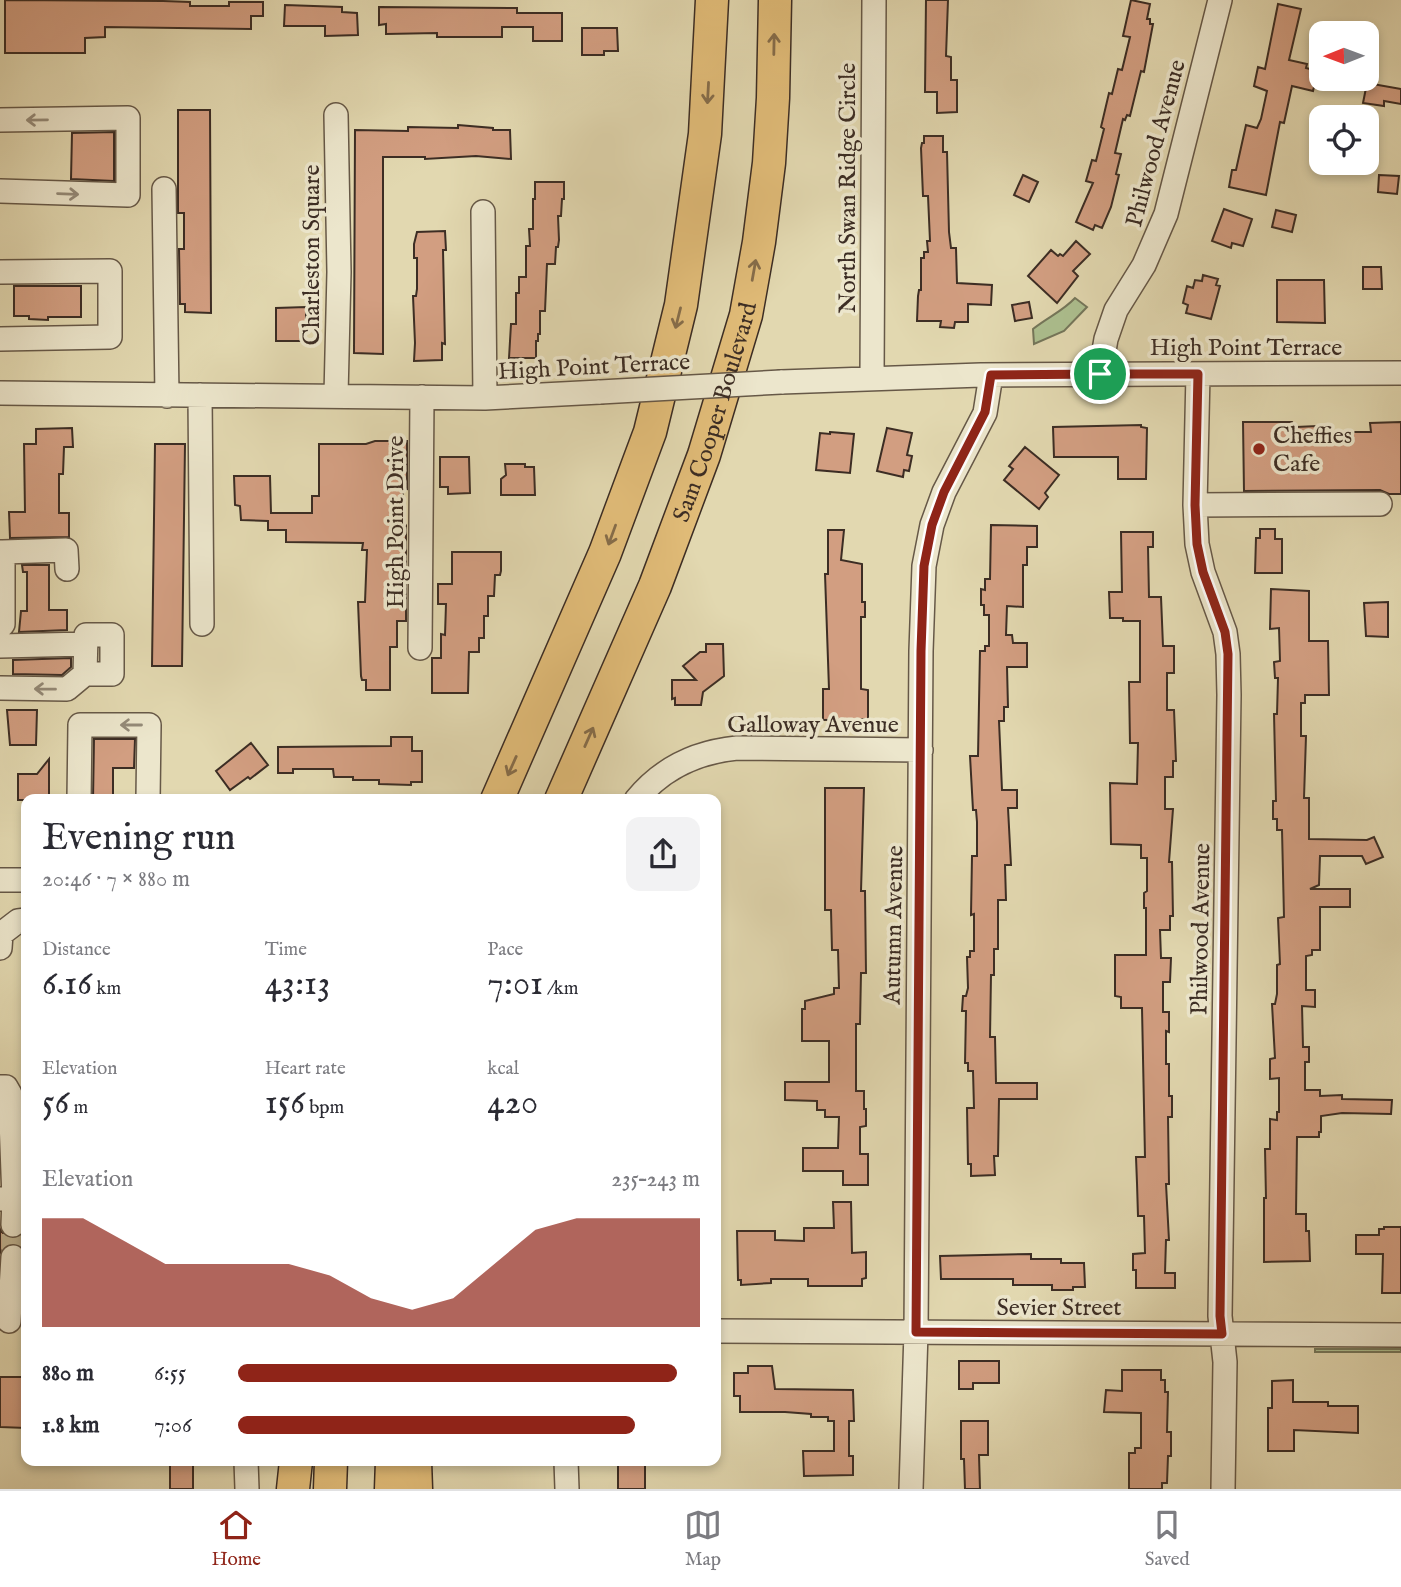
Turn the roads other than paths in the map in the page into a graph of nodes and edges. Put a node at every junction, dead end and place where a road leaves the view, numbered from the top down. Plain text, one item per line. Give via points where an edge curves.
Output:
1 (712, 0) edge
2 (775, 0) edge
3 (874, 0) edge
4 (1220, 0) edge
5 (336, 115) dead end
6 (0, 120) edge
7 (164, 189) dead end
8 (0, 191) edge
9 (483, 212) dead end
10 (0, 272) edge
11 (0, 339) edge
12 (1401, 373) edge
13 (1100, 374) junction
14 (1198, 374) junction
15 (991, 375) junction
16 (872, 377) junction
17 (0, 393) edge
18 (200, 395) junction
19 (336, 395) junction
20 (167, 396) junction
21 (422, 397) junction
22 (485, 398) junction
23 (1380, 504) dead end
24 (1195, 505) junction
25 (2, 552) edge
26 (67, 569) dead end
27 (202, 624) dead end
28 (0, 627) edge
29 (0, 646) edge
30 (420, 648) dead end
31 (0, 688) edge
32 (921, 750) junction
33 (79, 794) edge
34 (148, 794) edge
35 (500, 794) edge
36 (564, 794) edge
37 (641, 794) edge
38 (0, 880) edge
39 (21, 880) edge
40 (21, 920) edge
41 (0, 948) edge
42 (0, 1087) edge
43 (13, 1200) edge
44 (13, 1226) tunnel mouth
45 (13, 1257) tunnel mouth
46 (13, 1287) edge
47 (12, 1321) edge
48 (721, 1331) edge
49 (916, 1332) junction
50 (1222, 1334) junction
51 (1401, 1335) edge
52 (246, 1466) edge
53 (295, 1466) edge
54 (331, 1466) edge
55 (392, 1466) edge
56 (415, 1466) edge
57 (566, 1466) edge
58 (247, 1489) edge
59 (293, 1489) edge
60 (330, 1489) edge
61 (391, 1489) edge
62 (416, 1489) edge
63 (567, 1489) edge
64 (911, 1489) edge
65 (1223, 1489) edge

1 -> 35 highway via 705,134 685,279 650,432 605,553
36 -> 2 highway, Sam Cooper Boulevard via 656,586 704,455 746,315 769,163
3 - 16 street, North Swan Ridge Circle
4 - 13 street, Philwood Avenue via 1166,214 1144,265 1116,310
5 - 19 street, Charleston Square
8 -> 6 street via 128,195 128,118
7 - 20 street
9 - 22 street
10 - 11 street via 110,271 110,337
12 - 14 street, High Point Terrace
13 - 14 street, High Point Terrace
13 - 15 street, High Point Terrace
14 - 24 street, Philwood Avenue
15 - 16 street, High Point Terrace
15 - 32 street, Autumn Avenue via 985,412 944,492 928,544 922,599
16 - 22 street, High Point Terrace, bridge
17 - 20 street, High Point Terrace
18 - 19 street, High Point Terrace
18 - 20 street, High Point Terrace
18 - 27 street
19 - 21 street, High Point Terrace
21 - 22 street, High Point Terrace
21 - 30 street, High Point Drive
23 - 24 street
24 - 50 street, Philwood Avenue via 1201,563 1228,654
25 - 26 street via 66,550
25 - 28 street
29 -> 31 street via 86,644 86,635 113,635 112,674 85,674 67,689
32 - 37 street, Galloway Avenue via 714,750 668,770
32 - 49 street, Autumn Avenue
34 -> 33 street via 149,725 80,725
38 - 39 street
40 - 41 street via 1,934
42 - 43 street via 10,1094
43 - 44 street
45 - 46 street
46 - 47 street
48 - 49 street, Sevier Street
49 - 50 street, Sevier Street
49 - 64 street, Autumn Avenue
50 - 51 street, Sevier Street
50 - 65 street, Philwood Avenue
52 - 58 street
53 - 59 highway
54 - 60 highway
55 - 61 highway
56 - 62 highway
57 - 63 street

